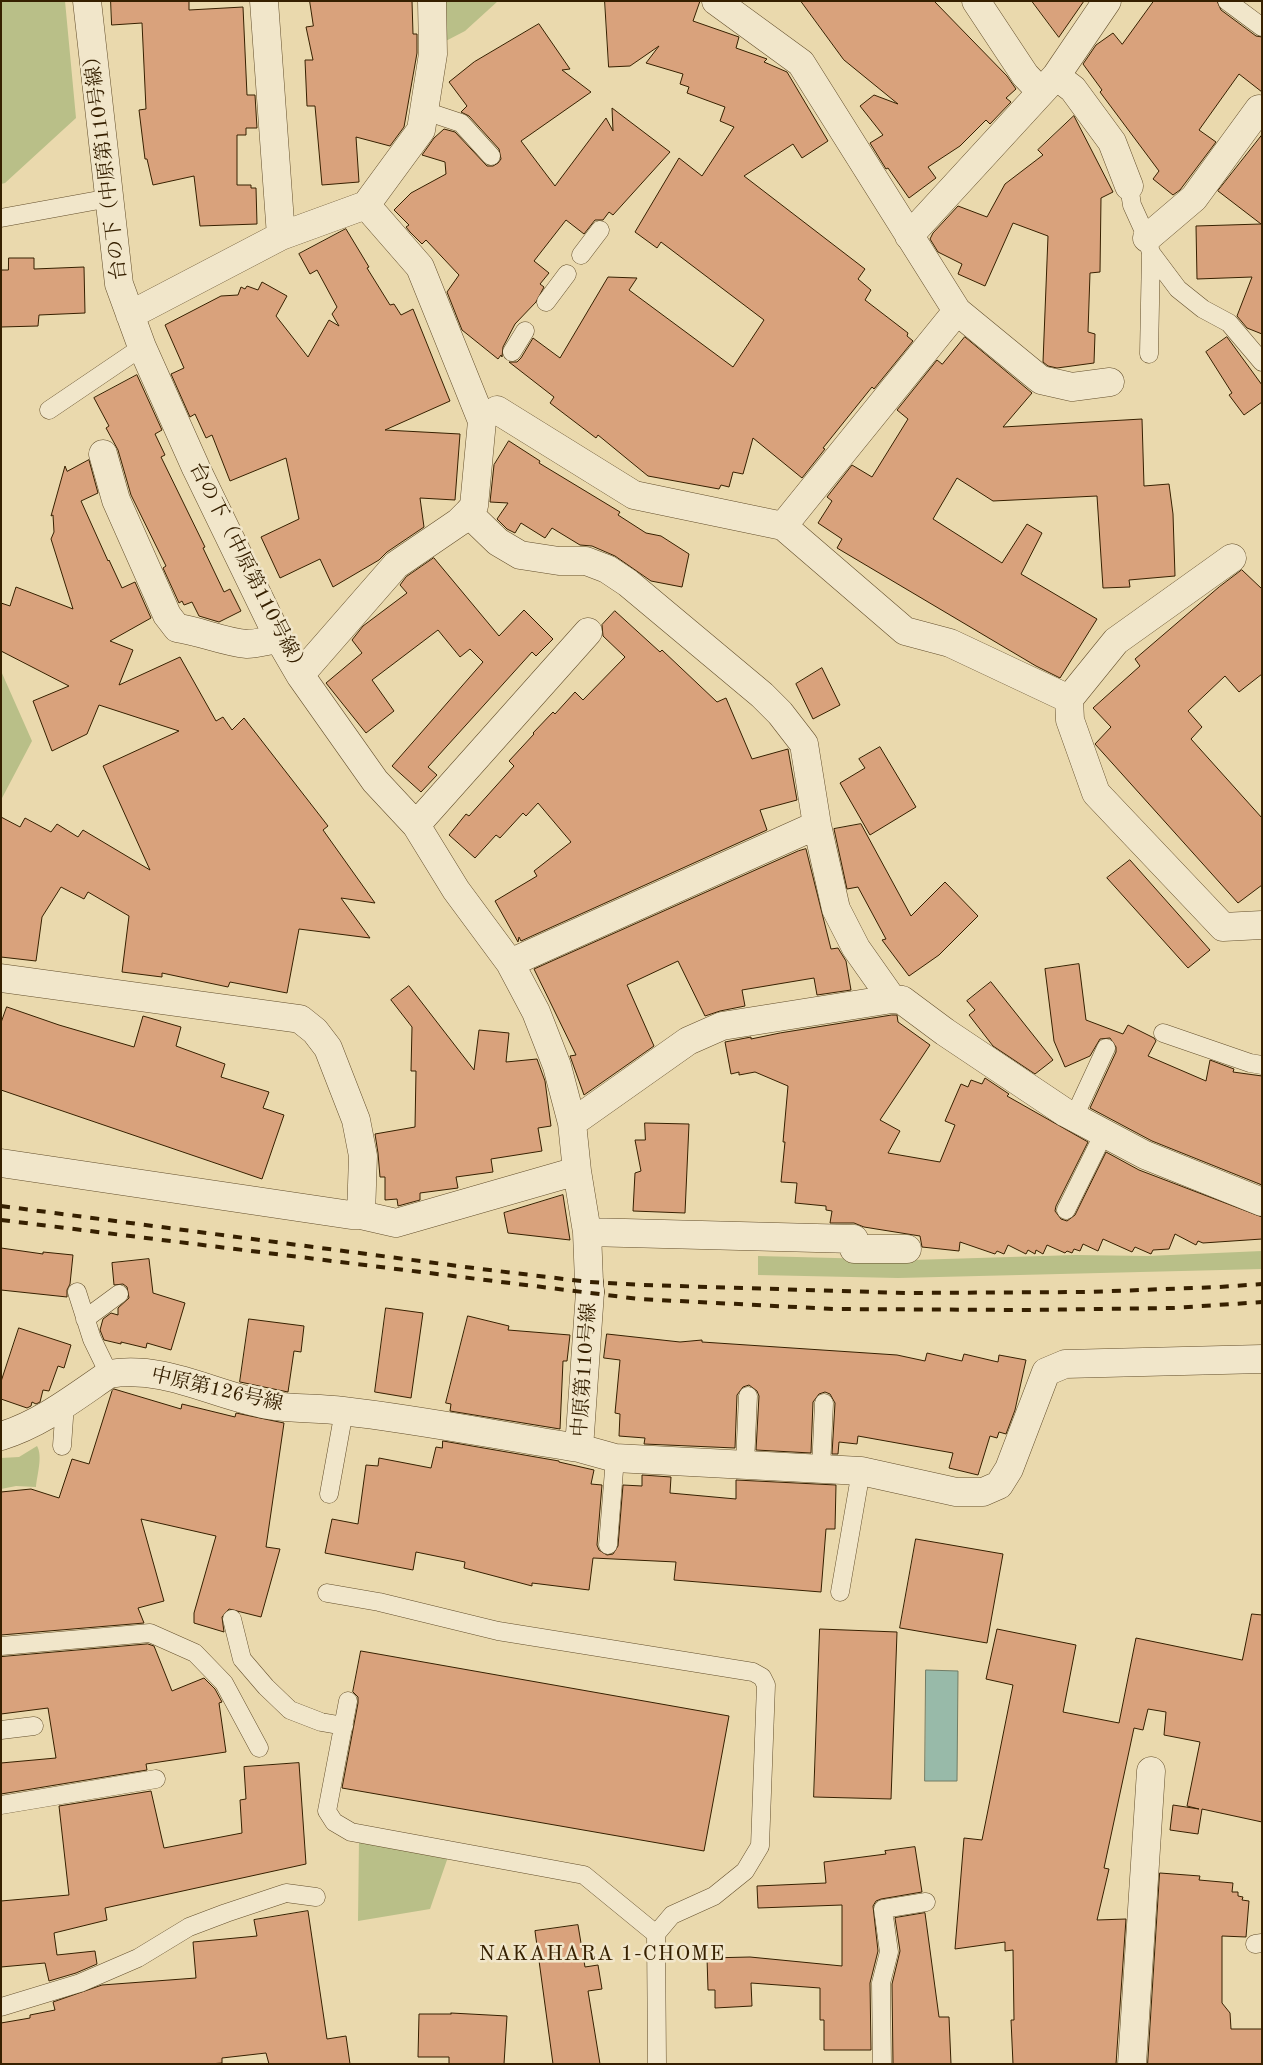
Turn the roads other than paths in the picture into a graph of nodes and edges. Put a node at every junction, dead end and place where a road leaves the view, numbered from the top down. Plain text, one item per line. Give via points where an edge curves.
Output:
1 (87, 1) edge
2 (264, 1) edge
3 (432, 1) edge
4 (716, 1) edge
5 (976, 1) edge
6 (1107, 1) edge
7 (1227, 1) edge
8 (1262, 27) edge
9 (1049, 84) junction
10 (1259, 109) dead end
11 (425, 111) junction
12 (490, 156) dead end
13 (1129, 186) joint
14 (110, 198) junction
15 (366, 205) junction
16 (1, 218) edge
17 (600, 230) dead end
18 (281, 236) junction
19 (909, 236) junction
20 (1149, 245) junction
21 (581, 255) dead end
22 (567, 274) dead end
23 (546, 302) dead end
24 (957, 311) junction
25 (130, 315) junction
26 (525, 331) dead end
27 (142, 347) junction
28 (512, 352) dead end
29 (1149, 354) dead end
30 (1262, 362) edge
31 (1110, 382) dead end
32 (486, 407) junction
33 (49, 410) dead end
34 (103, 454) dead end
35 (468, 513) junction
36 (783, 526) junction
37 (1232, 558) dead end
38 (588, 632) dead end
39 (279, 639) junction
40 (300, 675) junction
41 (1069, 699) junction
42 (416, 825) junction
43 (817, 825) junction
44 (1262, 925) edge
45 (510, 963) junction
46 (1, 978) edge
47 (892, 999) junction
48 (1163, 1032) dead end
49 (1106, 1048) dead end
50 (1262, 1064) edge
51 (1074, 1117) junction
52 (572, 1123) junction
53 (1104, 1133) junction
54 (1, 1163) edge
55 (577, 1171) junction
56 (1262, 1202) edge
57 (1066, 1210) dead end
58 (361, 1214) junction
59 (587, 1232) junction
60 (906, 1249) dead end
61 (590, 1287) joint
62 (77, 1292) dead end
63 (118, 1294) dead end
64 (85, 1319) junction
65 (1262, 1358) edge
66 (109, 1374) junction
67 (748, 1396) dead end
68 (824, 1403) dead end
69 (65, 1404) junction
70 (344, 1411) junction
71 (1, 1436) edge
72 (62, 1446) dead end
73 (579, 1448) junction
74 (615, 1458) junction
75 (745, 1464) junction
76 (821, 1469) junction
77 (862, 1471) junction
78 (329, 1494) dead end
79 (608, 1545) dead end
80 (840, 1592) dead end
81 (327, 1593) dead end
82 (232, 1620) dead end
83 (1, 1646) edge
84 (348, 1701) dead end
85 (34, 1726) dead end
86 (344, 1726) junction
87 (1, 1730) edge
88 (259, 1748) dead end
89 (1151, 1771) dead end
90 (156, 1779) dead end
91 (1, 1806) edge
92 (316, 1897) dead end
93 (926, 1902) dead end
94 (656, 1934) junction
95 (1, 2007) edge
96 (657, 2064) edge
97 (882, 2064) edge
98 (1132, 2064) edge

1 - 14 street, 台の下（中原第110号線）
2 - 18 street
3 - 11 street via 432,54
4 - 19 street via 802,62
5 - 9 street via 1025,75
6 - 9 street
7 - 8 lane
9 - 13 street via 1074,89 1112,142
9 - 19 street
10 - 20 street via 1194,198
11 - 12 lane via 461,123
11 - 15 street via 421,130
13 - 20 lane via 1132,205
14 - 16 lane
14 - 25 street, 台の下（中原第110号線） via 119,284
15 - 18 street
15 - 32 street via 420,267
17 - 21 lane
18 - 25 street
19 - 24 street
20 - 29 lane
20 - 30 lane via 1178,290 1203,310 1229,324
22 - 23 lane
24 - 31 street via 1040,380 1072,388
24 - 36 street
25 - 27 street, 台の下（中原第110号線）
26 - 28 lane
27 - 33 lane
27 - 39 street, 台の下（中原第110号線） via 196,468
32 - 35 street via 474,506
32 - 36 street via 634,495
34 - 39 street via 116,500 167,615 177,628 248,644
35 - 40 street via 396,564
35 - 43 street via 498,542 520,555 586,561 607,569 762,695 804,744
36 - 41 street via 905,631 950,643
37 - 41 street via 1116,641
38 - 42 street
39 - 40 street, 台の下（中原第110号線）
40 - 42 street, 台の下（中原第110号線） via 375,781
41 - 44 street via 1070,720 1096,793 1223,927
42 - 45 street, 台の下（中原第110号線） via 456,890
43 - 45 street
43 - 47 street via 836,909 856,948
45 - 52 street, 台の下（中原第110号線） via 536,1012 557,1066
46 - 58 street via 300,1019 328,1048 356,1120 363,1156
47 - 51 street via 902,1000
47 - 52 street via 722,1026 688,1041
48 - 50 lane via 1250,1063
49 - 51 lane
51 - 53 street
52 - 55 street, 台の下（中原第110号線）
53 - 56 street via 1145,1154
53 - 57 lane
54 - 58 street
55 - 58 street via 396,1223
55 - 59 street, 台の下（中原第110号線）
59 - 60 street via 854,1238 854,1249
59 - 61 street, 台の下（中原第110号線）
61 - 73 street, 中原第110号線
62 - 64 lane
63 - 64 lane
64 - 66 lane
65 - 77 street, 中原第126号線 via 1065,1364 1046,1372 1009,1469 999,1485 983,1492 956,1492
66 - 69 street
66 - 70 street, 中原第126号線 via 157,1374 269,1405
67 - 75 lane
68 - 76 lane
69 - 71 street via 21,1430
69 - 72 lane
70 - 73 street, 中原第126号線
70 - 78 lane
73 - 74 street, 中原第126号線
74 - 75 street, 中原第126号線
74 - 79 lane
75 - 76 street, 中原第126号線
76 - 77 street, 中原第126号線
77 - 80 lane
81 - 94 lane via 379,1602 498,1632 753,1672 762,1677 766,1685 760,1846 745,1871 714,1896 672,1915
82 - 86 lane via 242,1659 290,1710 321,1722
83 - 88 lane via 150,1633 195,1653 224,1684
84 - 86 lane
85 - 87 lane
86 - 94 lane via 327,1811 334,1822 351,1832 584,1875
89 - 98 street
90 - 91 lane
92 - 95 lane via 286,1893 226,1913 189,1927 138,1958 80,1983
93 - 97 lane via 884,1909 889,1952 881,1984
94 - 96 lane

